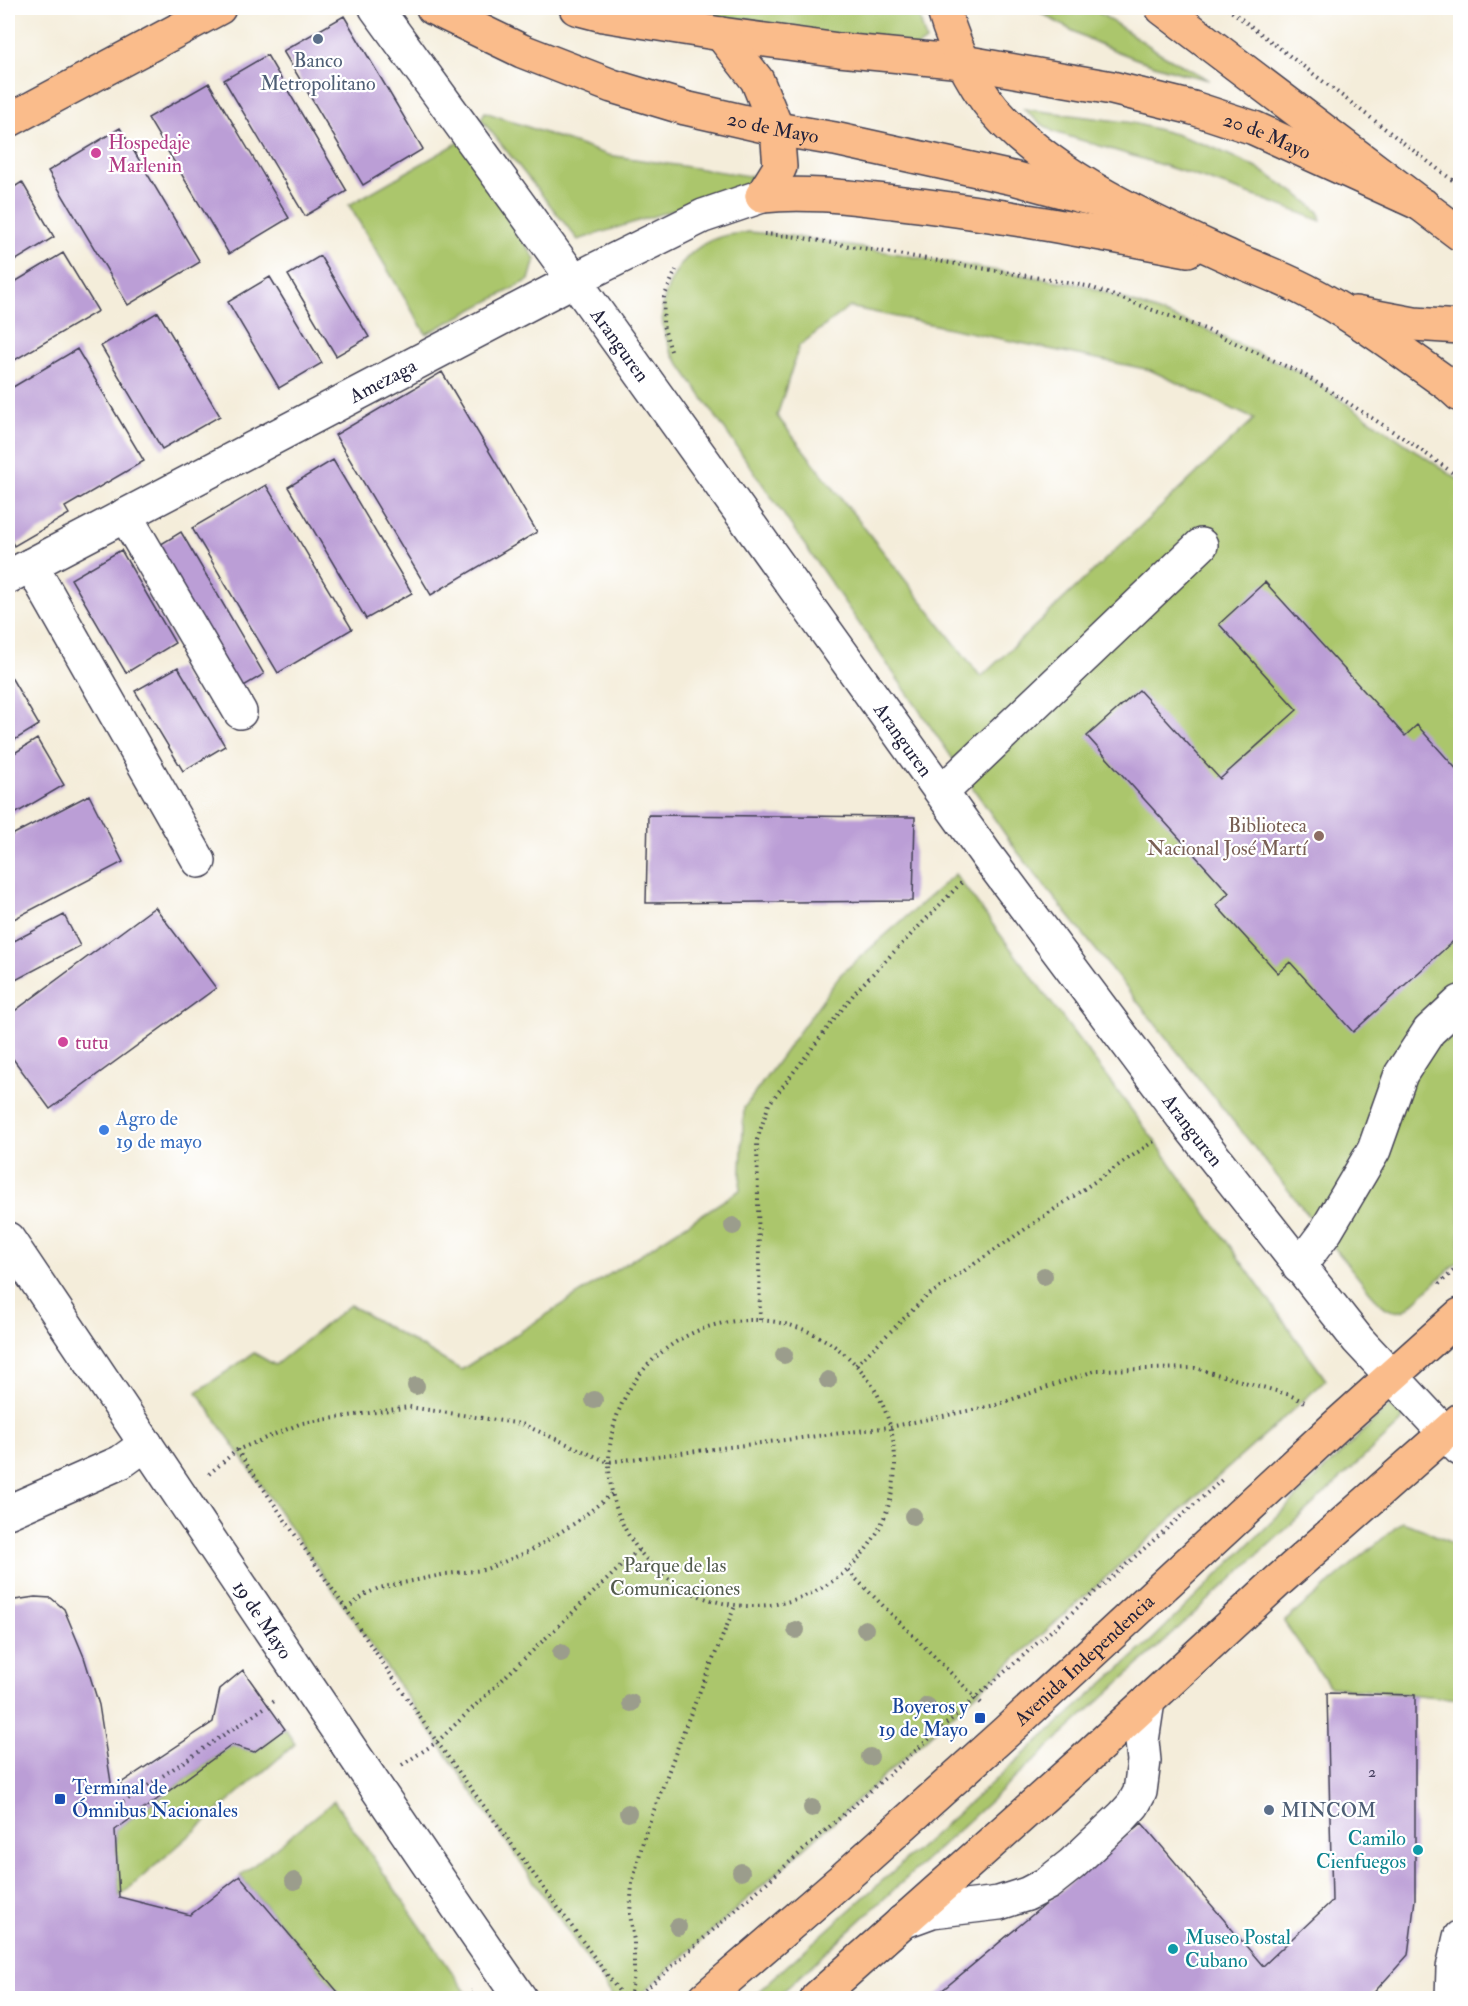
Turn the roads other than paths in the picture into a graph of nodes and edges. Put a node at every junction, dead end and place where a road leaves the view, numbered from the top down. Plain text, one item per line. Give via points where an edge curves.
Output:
1 (219, 8) edge
2 (376, 8) edge
3 (433, 8) edge
4 (576, 8) edge
5 (943, 8) edge
6 (1162, 8) edge
7 (721, 34) junction
8 (963, 62) junction
9 (8, 121) edge
10 (777, 129) junction
11 (762, 196) junction
12 (1423, 205) junction
13 (1126, 208) junction
14 (1461, 234) edge
15 (1237, 260) junction
16 (574, 280) junction
17 (1342, 309) junction
18 (1461, 327) edge
19 (1461, 395) edge
20 (125, 515) junction
21 (1201, 545) dead end
22 (19, 571) edge
23 (240, 712) dead end
24 (942, 792) junction
25 (199, 861) dead end
26 (1461, 1002) edge
27 (8, 1239) edge
28 (1299, 1267) junction
29 (1461, 1315) edge
30 (1393, 1376) junction
31 (1455, 1435) edge
32 (146, 1444) junction
33 (8, 1512) edge
34 (1148, 1701) junction
35 (902, 1922) junction
36 (1461, 1937) edge
37 (520, 1998) edge
38 (705, 1998) edge
39 (817, 1998) edge
40 (1452, 1998) edge

1 - 9 main road
2 - 16 street, Aranguren
3 - 10 main road, 20 de Mayo via 522,51 612,86
4 - 7 main road, 20 de Mayo
5 - 8 main road, 20 de Mayo
6 - 12 main road, 20 de Mayo
7 - 8 main road, 20 de Mayo
7 - 10 main road via 757,80
8 - 12 main road, 20 de Mayo via 1112,88 1192,108 1254,128
8 - 13 main road, 20 de Mayo via 999,115 1020,136
10 - 11 main road via 780,167
10 - 13 main road, 20 de Mayo via 1017,178
11 - 15 main road via 802,194 924,206
11 - 16 street, Amezaga via 704,216
12 - 14 main road, 20 de Mayo
13 - 15 main road, 20 de Mayo
15 - 17 main road, 20 de Mayo
16 - 20 street, Amezaga
16 - 24 street, Aranguren
17 - 18 main road via 1384,320
17 - 19 main road, 20 de Mayo
20 - 22 street, Amezaga
20 - 23 street
21 - 24 street
22 - 25 street
24 - 28 street, Aranguren via 1187,1123
26 - 28 street via 1429,1031 1401,1074 1374,1150 1326,1231
27 - 32 street, 19 de Mayo
28 - 30 street, Aranguren
29 - 30 main road, Avenida Independencia
30 - 31 street, Aranguren
30 - 38 main road, Avenida Independencia via 1007,1731
31 - 34 main road via 1278,1581
32 - 33 street via 121,1462
32 - 37 street, 19 de Mayo
34 - 35 main road
34 - 35 street via 1140,1792 1124,1816 1072,1864 1028,1894 999,1903 932,1911
35 - 39 main road
36 - 40 street via 1453,1968

